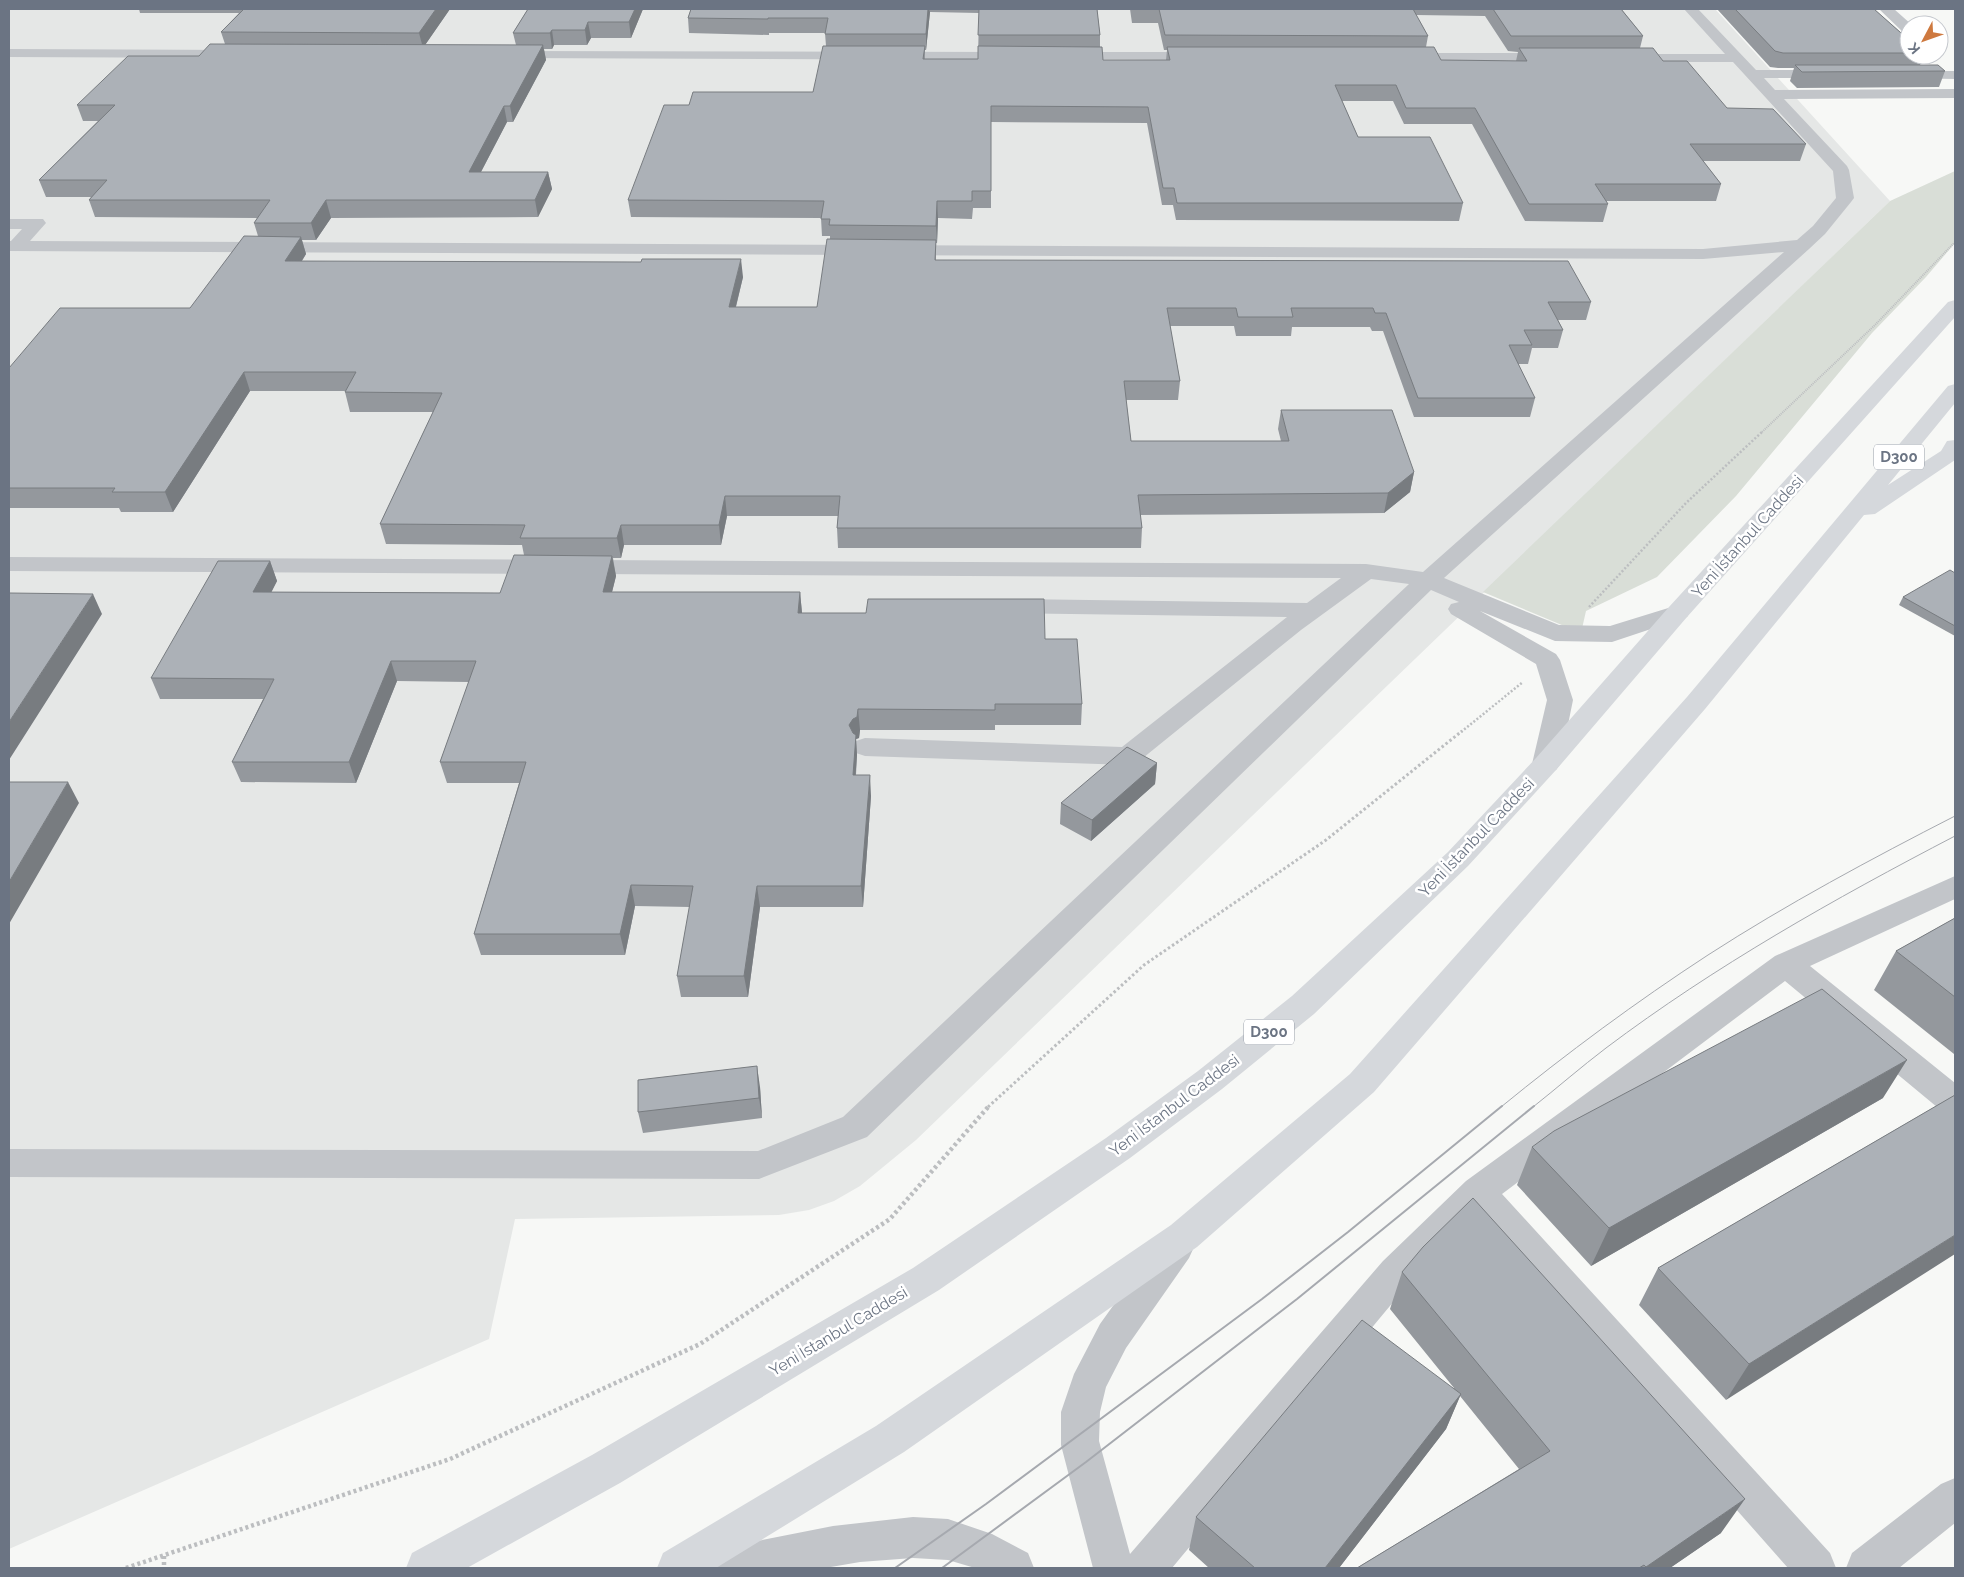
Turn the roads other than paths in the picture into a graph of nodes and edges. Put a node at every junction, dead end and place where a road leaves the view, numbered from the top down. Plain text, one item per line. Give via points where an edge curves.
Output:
1 (1691, 9) edge
2 (1886, 9) edge
3 (1899, 21) edge
4 (9, 53) edge
5 (248, 54) edge
6 (498, 55) edge
7 (1028, 56) edge
8 (1047, 56) edge
9 (1217, 56) edge
10 (1387, 57) edge
11 (1567, 57) edge
12 (1607, 58) edge
13 (1744, 66) junction
14 (1848, 74) edge
15 (1897, 74) edge
16 (1955, 74) edge
17 (1955, 94) edge
18 (1771, 95) junction
19 (9, 224) edge
20 (1803, 245) junction
21 (12, 246) edge
22 (1955, 306) edge
23 (1955, 390) edge
24 (1955, 446) edge
25 (1843, 525) junction
26 (9, 564) edge
27 (1366, 571) junction
28 (1428, 580) junction
29 (989, 606) edge
30 (1313, 610) junction
31 (1678, 612) junction
32 (865, 747) dead end
33 (1546, 764) junction
34 (1955, 886) edge
35 (1786, 964) junction
36 (1955, 1102) edge
37 (9, 1162) edge
38 (1478, 1192) junction
39 (1184, 1236) junction
40 (1955, 1498) edge
41 (427, 1568) edge
42 (678, 1568) edge
43 (727, 1568) edge
44 (1013, 1568) edge
45 (1114, 1568) edge
46 (1145, 1568) edge
47 (1815, 1568) edge
48 (1867, 1568) edge

1 - 13 street
2 - 3 street
4 - 5 street
6 - 7 street
8 - 9 street
10 - 11 street
12 - 13 street
13 - 14 street
13 - 18 street
15 - 16 street
17 - 18 street
18 - 20 street via 1841,170 1845,198
19 - 21 street via 37,223
20 - 21 street via 1703,254
20 - 28 street
22 - 31 highway, Yeni İstanbul Caddesi / D300
23 - 25 highway, D300
24 - 25 highway via 1949,455
25 - 39 highway, D300 via 1696,703 1362,1083
26 - 27 street
27 - 28 street
27 - 30 street
28 - 31 street via 1555,633 1612,634
28 - 33 street via 1452,604 1547,660 1560,700
28 - 37 street via 855,1127 760,1166
29 - 30 street
30 - 32 street via 1128,756
31 - 33 highway, Yeni İstanbul Caddesi / D300
33 - 41 highway, Yeni İstanbul Caddesi / D300 via 1458,859 1303,1005 1118,1148 934,1274 831,1337 606,1469
34 - 35 street
35 - 36 street
35 - 38 street
38 - 46 street via 1396,1272
38 - 47 street
39 - 42 highway, D300 via 890,1438
39 - 45 street via 1114,1335 1093,1372 1082,1409 1079,1436 1104,1541
40 - 48 street
43 - 44 street via 896,1538 940,1538 972,1546

